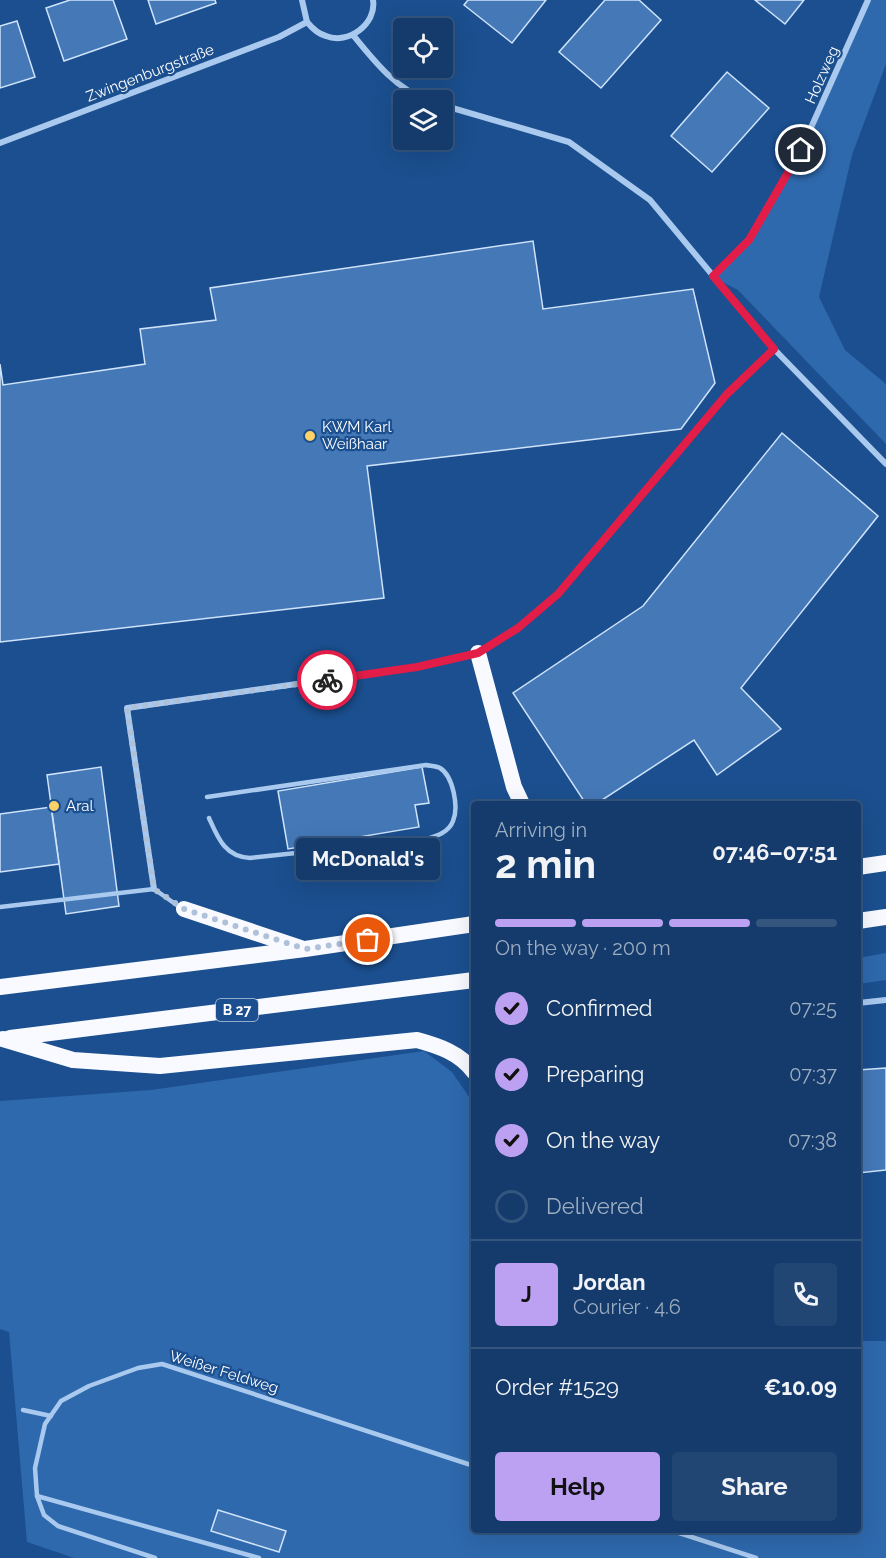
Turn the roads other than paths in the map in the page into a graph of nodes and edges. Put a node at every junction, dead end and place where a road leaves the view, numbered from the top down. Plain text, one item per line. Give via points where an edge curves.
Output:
1 (302, 0) edge
2 (373, 0) edge
3 (868, 0) edge
4 (307, 22) junction
5 (353, 35) junction
6 (407, 90) edge
7 (453, 108) edge
8 (0, 143) edge
9 (713, 276) junction
10 (774, 349) junction
11 (886, 464) edge
12 (478, 653) junction
13 (207, 797) dead end
14 (521, 801) edge
15 (209, 818) dead end
16 (886, 863) edge
17 (861, 867) edge
18 (154, 889) junction
19 (0, 907) edge
20 (184, 909) joint
21 (886, 917) edge
22 (861, 921) edge
23 (471, 924) edge
24 (305, 949) junction
25 (471, 980) edge
26 (0, 987) edge
27 (886, 1000) edge
28 (861, 1003) edge
29 (1, 1039) edge
30 (471, 1068) edge
31 (23, 1410) dead end
32 (51, 1416) junction
33 (471, 1465) edge
34 (37, 1496) junction
35 (679, 1533) edge
36 (155, 1558) edge
37 (259, 1558) edge
38 (756, 1558) edge

1 - 4 street
2 - 5 street via 367,24
3 - 9 street, Holzweg via 801,150 749,240
4 - 5 street via 326,36
4 - 8 street, Zwingenburgstraße via 279,37
5 - 6 street
7 - 9 street via 569,142 650,200
9 - 10 street
10 - 11 street
10 - 12 street via 727,394 558,594 518,628
12 - 14 highway
12 - 18 street via 417,667 127,708
13 - 15 lane via 426,765 440,768 449,777 455,807 454,820 447,830 427,840 250,858 224,848
16 - 17 highway
18 - 19 lane
18 - 20 lane
20 - 24 highway
21 - 22 highway
23 - 24 highway
24 - 26 highway
25 - 29 highway, B 27
27 - 28 street
29 - 30 highway via 73,1060 160,1066 417,1040 443,1048
31 - 32 lane
32 - 33 lane, Weißer Feldweg via 61,1401 89,1386 138,1368 162,1364
32 - 34 lane, Weißer Feldweg via 45,1424 34,1468
34 - 36 lane, Weißer Feldweg via 44,1515 58,1526
34 - 37 lane
35 - 38 lane

